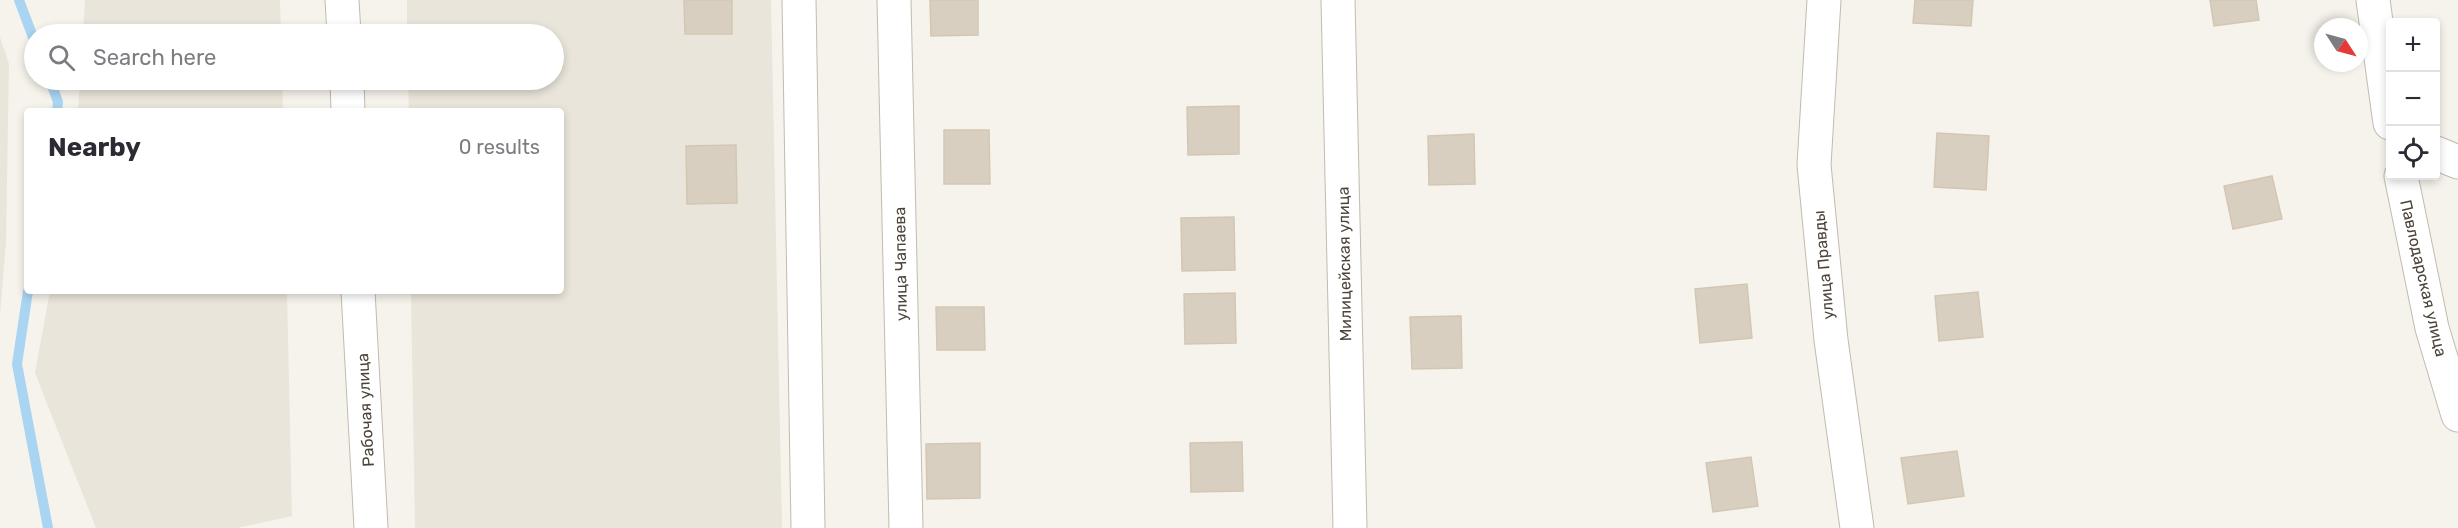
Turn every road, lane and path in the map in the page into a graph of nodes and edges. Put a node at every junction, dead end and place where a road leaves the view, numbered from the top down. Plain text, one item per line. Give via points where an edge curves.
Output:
1 (342, 0) edge
2 (799, 0) edge
3 (894, 0) edge
4 (1338, 0) edge
5 (1824, 0) edge
6 (2373, 0) edge
7 (343, 24) edge
8 (2386, 89) edge
9 (347, 90) edge
10 (348, 108) edge
11 (2440, 155) edge
12 (2458, 162) edge
13 (2402, 180) edge
14 (358, 294) edge
15 (2458, 415) edge
16 (371, 528) edge
17 (808, 528) edge
18 (906, 528) edge
19 (1350, 528) edge
20 (1857, 528) edge

1 - 7 street
2 - 17 street
3 - 18 street, улица Чапаева
4 - 19 street, Милицейская улица
5 - 20 street, улица Правды via 1814,165 1831,340
6 - 8 street
9 - 10 street
11 - 12 street
13 - 15 street, Павлодарская улица via 2433,328
14 - 16 street, Рабочая улица

